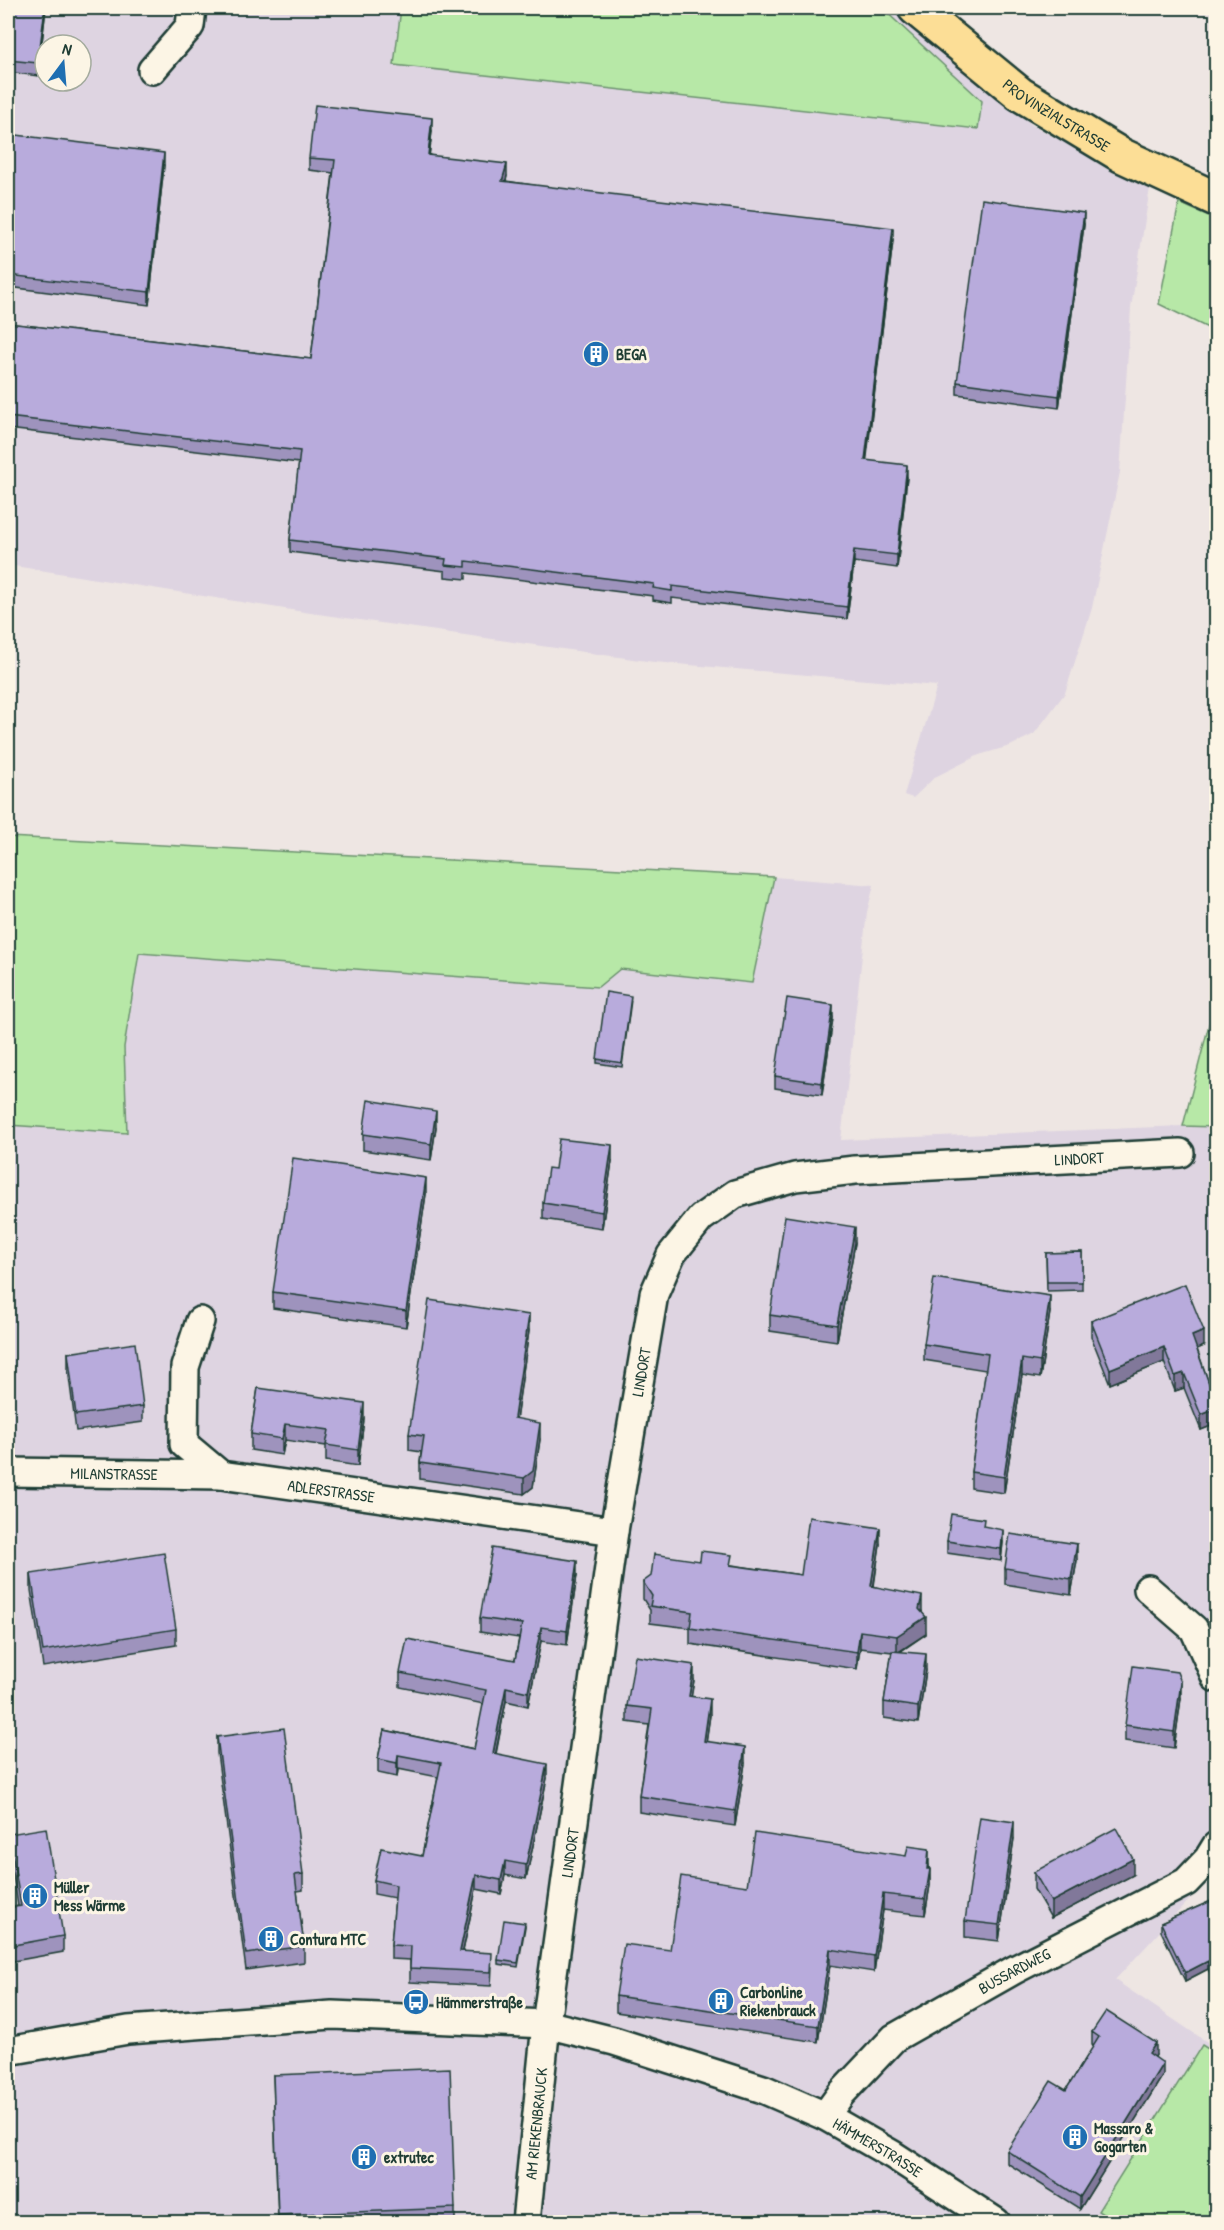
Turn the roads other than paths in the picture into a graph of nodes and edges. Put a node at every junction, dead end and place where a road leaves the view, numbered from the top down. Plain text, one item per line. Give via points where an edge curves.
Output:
1 (192, 8) edge
2 (915, 8) edge
3 (152, 70) dead end
4 (1216, 199) edge
5 (1180, 1153) dead end
6 (200, 1321) dead end
7 (8, 1472) edge
8 (221, 1475) junction
9 (614, 1532) junction
10 (1148, 1589) dead end
11 (1216, 1678) edge
12 (1216, 1846) edge
13 (546, 2024) junction
14 (8, 2051) edge
15 (825, 2116) junction
16 (526, 2223) edge
17 (996, 2223) edge

1 - 3 street via 190,26
2 - 4 main road, PROVINZIALSTRASSE via 1020,94 1121,155
5 - 9 street, LINDORT via 855,1170 795,1177 735,1194 701,1218 671,1255 654,1294
6 - 8 street via 185,1367 184,1444
7 - 8 street, MILANSTRASSE
8 - 9 street, ADLERSTRASSE
9 - 13 street, LINDORT
10 - 11 street via 1194,1629
12 - 15 street, BUSSARDWEG via 1186,1882 1014,1970 894,2038
13 - 14 street, HÄMMERSTRASSE via 332,2015 128,2030
13 - 15 street, HÄMMERSTRASSE via 684,2062 763,2089
13 - 16 street, AM RIEKENBRAUCK
15 - 17 street, HÄMMERSTRASSE via 893,2155

